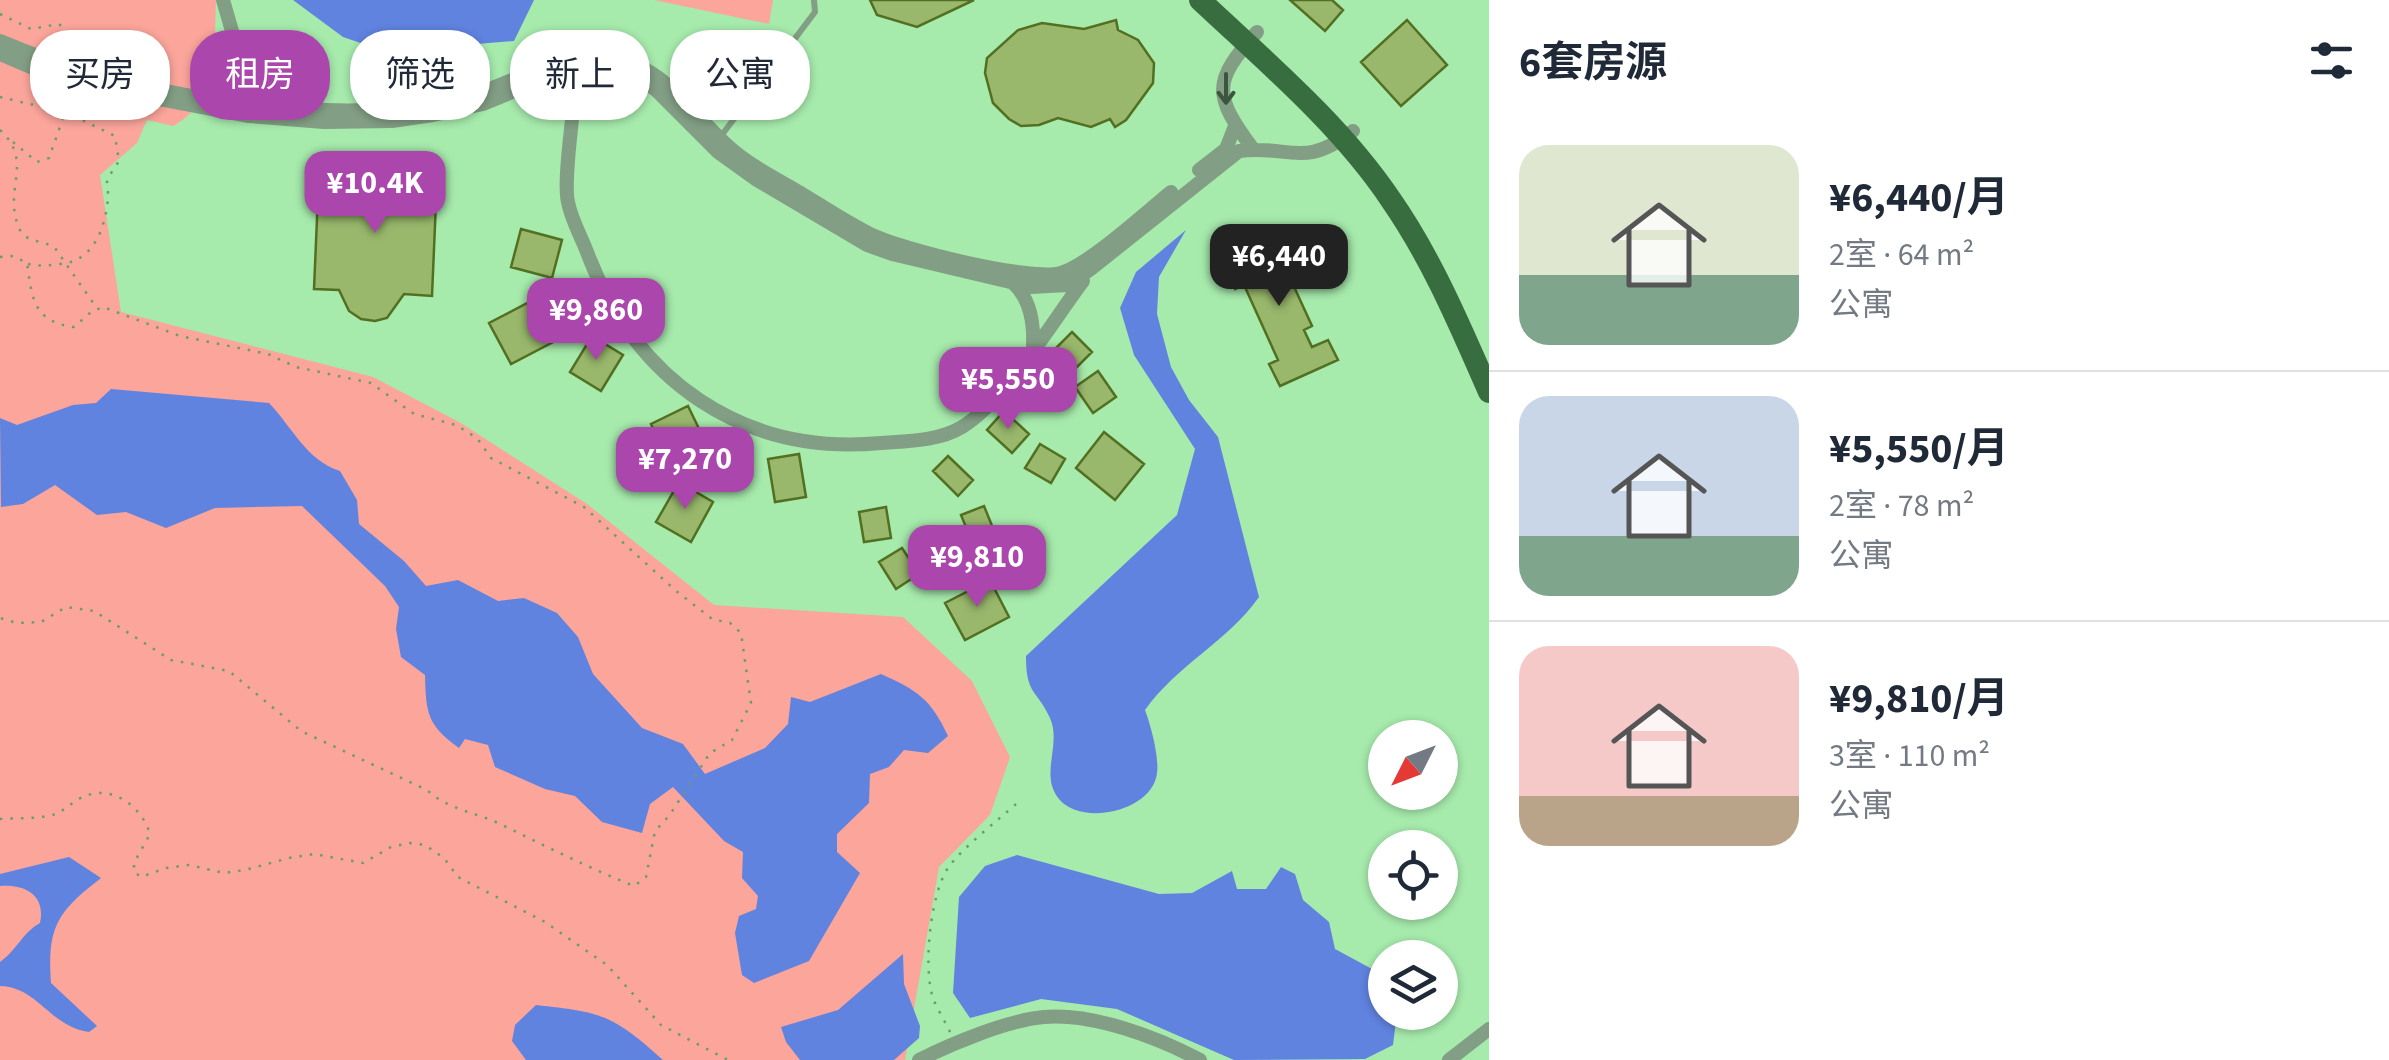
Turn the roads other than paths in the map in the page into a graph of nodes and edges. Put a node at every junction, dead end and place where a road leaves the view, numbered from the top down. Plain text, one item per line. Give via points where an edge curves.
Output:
1 (223, 0) edge
2 (814, 0) edge
3 (1200, 0) edge
4 (1221, 0) edge
5 (231, 30) edge
6 (1252, 38) junction
7 (0, 41) edge
8 (0, 54) edge
9 (650, 86) edge
10 (510, 93) edge
11 (190, 97) edge
12 (190, 99) edge
13 (330, 110) edge
14 (299, 120) edge
15 (572, 120) edge
16 (1236, 126) junction
17 (1348, 135) junction
18 (720, 138) junction
19 (1253, 149) junction
20 (1092, 268) junction
21 (1014, 284) junction
22 (1033, 347) junction
23 (1489, 356) edge
24 (1489, 392) edge
25 (1489, 1030) edge
26 (919, 1060) edge
27 (1200, 1060) edge
28 (1449, 1060) edge

1 - 5 street
2 - 18 lane via 815,12
3 - 6 main road
4 - 6 main road
6 -> 16 street via 1222,84
6 - 17 main road
7 - 11 street via 85,72
8 - 12 street via 54,74
9 - 21 street via 718,152 868,246
10 - 14 street via 392,121
13 - 18 street via 415,107 488,91 558,64 606,57 664,80
15 - 22 street via 567,200 601,290 645,356 726,414 807,442 847,446 926,439 961,428 992,403
16 - 18 street via 1226,149 1093,253 1062,273 1037,275 872,235
16 - 19 street
17 - 19 street via 1306,154
17 - 23 main road via 1394,182 1432,240
17 - 24 main road via 1422,253
19 - 20 street via 1239,151
20 - 21 street via 1068,285
20 - 22 street
21 - 22 street via 1034,324
25 - 28 street
26 - 27 street via 1044,1017 1124,1028

